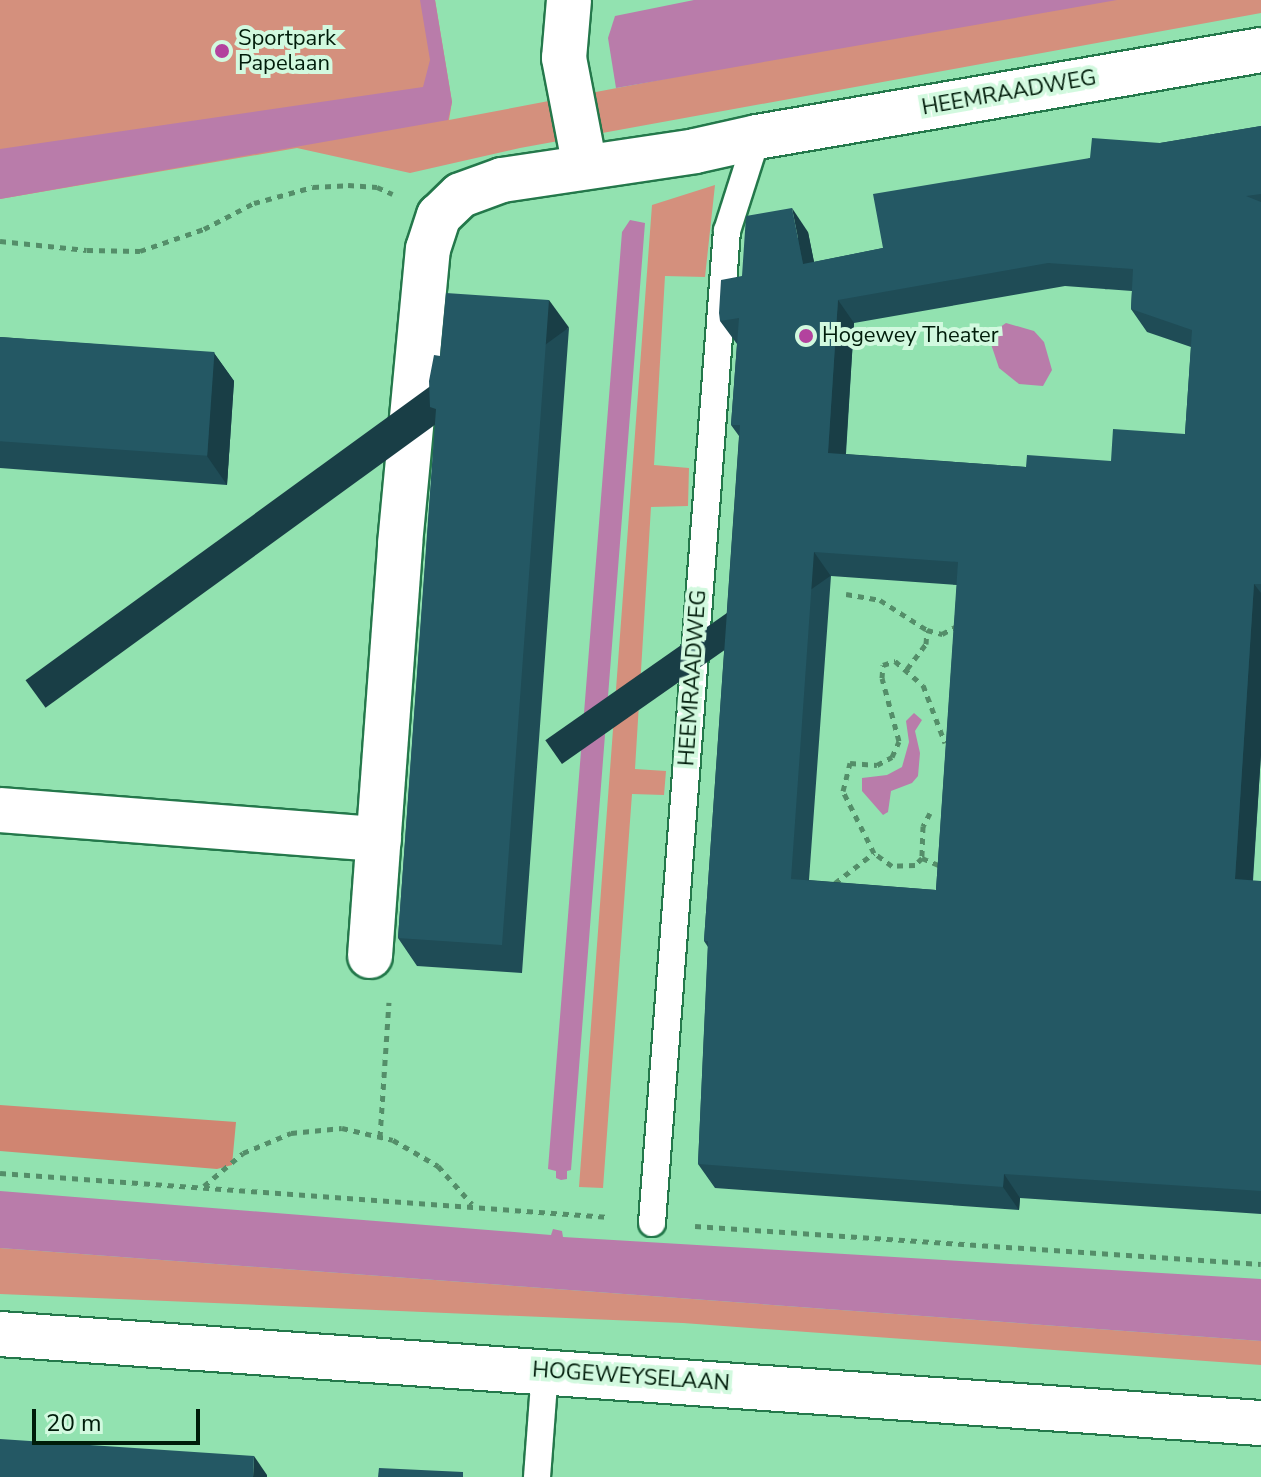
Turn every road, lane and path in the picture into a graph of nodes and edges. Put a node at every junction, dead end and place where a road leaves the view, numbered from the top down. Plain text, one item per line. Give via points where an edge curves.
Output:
1 (569, 0) edge
2 (1261, 50) edge
3 (757, 137) junction
4 (585, 167) junction
5 (439, 216) junction
6 (0, 241) edge
7 (846, 594) edge
8 (965, 622) edge
9 (927, 630) junction
10 (907, 669) junction
11 (945, 743) edge
12 (0, 810) edge
13 (930, 813) dead end
14 (379, 839) junction
15 (874, 853) junction
16 (922, 858) junction
17 (953, 866) edge
18 (835, 883) edge
19 (370, 956) joint
20 (380, 1137) junction
21 (204, 1187) dead end
22 (473, 1205) dead end
23 (652, 1223) dead end
24 (0, 1334) edge
25 (545, 1370) junction
26 (1261, 1423) edge
27 (537, 1477) edge

1 - 4 street via 564,58
2 - 3 street, HEEMRAADWEG
3 - 4 street, HEEMRAADWEG
3 - 23 lane, HEEMRAADWEG via 727,231
4 - 5 street, HEEMRAADWEG via 502,180 461,195
5 - 6 path via 377,187 348,185 313,187 254,203 204,229 140,251
5 - 14 street via 428,249
7 - 9 path via 880,600
8 - 9 path via 942,634
9 - 10 path via 926,644
10 - 11 path via 923,685
10 - 15 path via 895,661 883,665 899,741 892,757 877,765 850,763 845,772 843,791
12 - 14 street
13 - 16 path via 923,826
14 - 19 street
15 - 16 path via 892,866 915,865
15 - 18 path
16 - 17 path via 940,867
19 - 20 path via 393,958
20 - 21 path via 342,1128 291,1133 243,1153
20 - 22 path via 438,1166
24 - 25 street, HOGEWEYSELAAN
25 - 26 street, HOGEWEYSELAAN
25 - 27 lane

